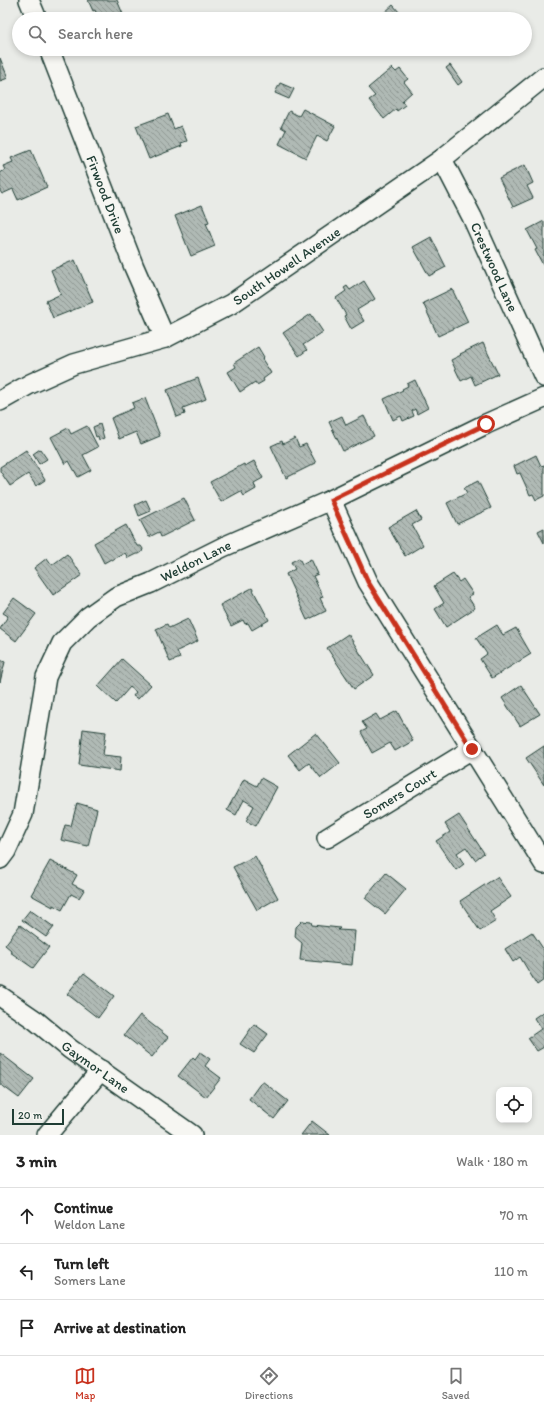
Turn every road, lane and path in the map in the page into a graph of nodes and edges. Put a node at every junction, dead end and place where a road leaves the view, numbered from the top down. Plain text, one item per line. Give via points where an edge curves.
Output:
1 (29, 0) edge
2 (34, 12) edge
3 (52, 56) edge
4 (544, 77) edge
5 (442, 159) junction
6 (165, 338) junction
7 (544, 377) edge
8 (544, 398) edge
9 (0, 401) edge
10 (331, 500) junction
11 (472, 749) junction
12 (327, 838) dead end
13 (0, 859) edge
14 (544, 864) edge
15 (0, 996) edge
16 (101, 1070) junction
17 (47, 1135) edge
18 (192, 1135) edge

1 - 2 street
3 - 6 street, Firwood Drive via 134,267
4 - 5 street, South Howell Avenue
5 - 6 street, South Howell Avenue via 231,304
5 - 7 street, Crestwood Lane via 472,217
6 - 9 street, South Howell Avenue via 74,364
8 - 10 street, Weldon Lane
10 - 11 street via 368,582
10 - 13 street, Weldon Lane via 223,546 151,583 116,597 88,617 62,643 46,677 23,814
11 - 12 street, Somers Court
11 - 14 street
15 - 16 street, Gaymor Lane
16 - 17 street
16 - 18 street, Gaymor Lane

